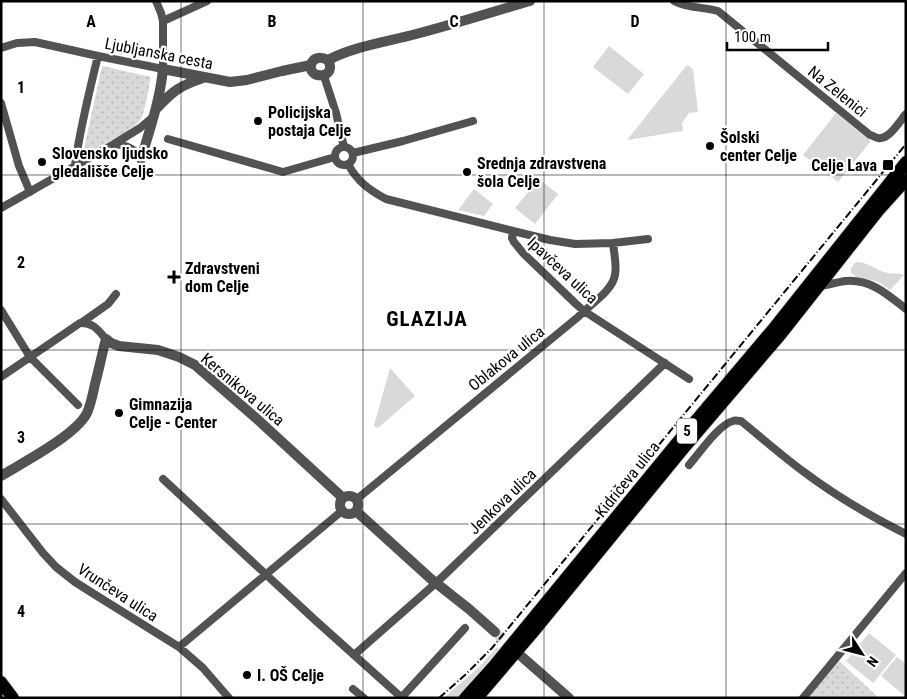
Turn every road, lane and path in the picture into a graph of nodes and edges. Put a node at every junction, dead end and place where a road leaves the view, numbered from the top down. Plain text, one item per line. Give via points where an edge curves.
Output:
1 (156, 1) edge
2 (207, 1) edge
3 (530, 1) edge
4 (674, 1) edge
5 (163, 21) junction
6 (1, 48) edge
7 (98, 56) junction
8 (328, 60) junction
9 (311, 65) junction
10 (163, 69) junction
11 (324, 76) junction
12 (204, 77) junction
13 (1, 103) edge
14 (155, 113) junction
15 (906, 114) edge
16 (473, 121) dead end
17 (168, 139) dead end
18 (114, 144) junction
19 (344, 147) junction
20 (353, 153) junction
21 (335, 157) junction
22 (141, 159) joint
23 (906, 162) edge
24 (348, 164) junction
25 (75, 165) junction
26 (905, 185) edge
27 (30, 192) junction
28 (1, 208) edge
29 (513, 231) junction
30 (648, 239) dead end
31 (613, 243) junction
32 (819, 286) junction
33 (116, 294) dead end
34 (906, 309) edge
35 (1, 310) edge
36 (584, 311) junction
37 (80, 323) junction
38 (106, 339) junction
39 (30, 357) junction
40 (665, 363) junction
41 (1, 377) edge
42 (689, 379) dead end
43 (78, 405) dead end
44 (689, 465) dead end
45 (1, 476) edge
46 (163, 479) dead end
47 (343, 498) junction
48 (1, 499) edge
49 (357, 499) junction
50 (342, 510) junction
51 (356, 511) junction
52 (906, 534) edge
53 (906, 573) edge
54 (266, 574) junction
55 (436, 583) junction
56 (465, 628) dead end
57 (495, 632) tunnel mouth
58 (179, 647) junction
59 (354, 655) junction
60 (521, 656) tunnel mouth
61 (1, 682) edge
62 (353, 689) dead end
63 (14, 698) edge
64 (229, 698) edge
65 (364, 698) edge
66 (402, 698) edge
67 (465, 698) edge
68 (477, 698) edge
69 (569, 698) edge
70 (803, 698) edge

1 - 5 street
2 - 5 street
3 - 8 street, Ljubljanska cesta via 354,49
4 - 15 street, Na Zelenici via 718,11 877,138 890,133
5 - 10 street
6 - 7 street, Ljubljanska cesta via 29,41
7 - 10 street, Ljubljanska cesta
7 - 25 street
8 - 9 street, Ljubljanska cesta via 318,58
8 - 11 street via 330,69
9 - 11 street via 314,74
9 - 12 street, Ljubljanska cesta via 230,82
10 - 12 street, Ljubljanska cesta
10 - 14 street
11 - 19 street
12 - 14 street via 168,96
13 - 27 street
14 - 18 street via 140,128
14 - 22 street
16 - 20 street
17 - 21 street via 283,172
18 - 22 street via 131,148
18 - 25 street
19 - 20 street
19 - 21 street via 336,152
20 - 24 street
21 - 24 street via 340,164
23 - 67 main road, Kidričeva ulica / 5 via 774,328
24 - 29 street via 359,180 386,199
25 - 27 street
26 - 32 main road, Kidričeva ulica / 5 via 878,211
27 - 28 street
29 - 31 street, Ipavčeva ulica via 575,244
29 - 36 street, Ipavčeva ulica via 512,238 523,253
30 - 31 street
31 - 36 street, Oblakova ulica via 615,276 607,290
32 - 34 street via 846,281 870,284
32 - 68 main road, Kidričeva ulica / 5
33 - 37 street via 108,304
35 - 39 street
36 - 40 street, Ipavčeva ulica
36 - 49 street, Oblakova ulica
37 - 38 street via 92,324
37 - 39 street
38 - 45 street via 87,413 80,424
38 - 47 street, Kersnikova ulica via 119,346 158,350 195,365
39 - 41 street
39 - 43 street
40 - 42 street, Ipavčeva ulica
40 - 55 street, Jenkova ulica
44 - 52 street via 726,424 741,421 804,472 860,510
46 - 54 street
47 - 49 street
47 - 50 street
48 - 58 street, Vrunčeva ulica via 56,568
49 - 51 street
50 - 51 street via 350,514
50 - 54 street
51 - 55 street
53 - 70 street
54 - 58 street
54 - 59 street
55 - 57 street
55 - 59 street, Jenkova ulica
56 - 66 street
58 - 64 street, Vrunčeva ulica
59 - 66 street
60 - 69 street
61 - 63 main road
62 - 65 street

